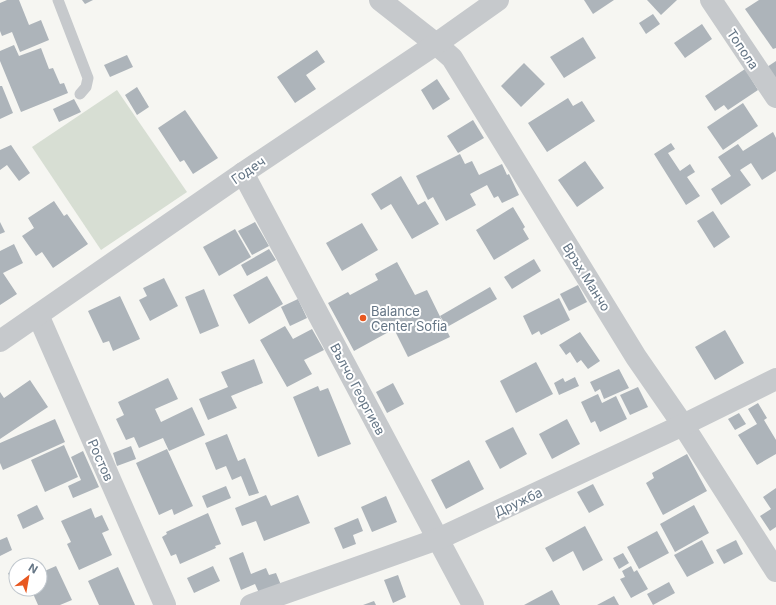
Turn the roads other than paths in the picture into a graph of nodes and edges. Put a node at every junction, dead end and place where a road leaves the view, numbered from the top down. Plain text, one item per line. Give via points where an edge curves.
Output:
1 (58, 0) edge
2 (380, 0) edge
3 (498, 0) edge
4 (711, 0) edge
5 (436, 44) junction
6 (80, 94) dead end
7 (776, 97) edge
8 (243, 173) junction
9 (38, 315) junction
10 (0, 341) edge
11 (776, 379) edge
12 (684, 425) junction
13 (438, 539) junction
14 (776, 571) edge
15 (165, 605) edge
16 (251, 605) edge
17 (473, 605) edge

1 - 6 lane via 88,78 86,87
2 - 5 street, Връх Манчо
3 - 5 street, Годеч
4 - 7 street, Топола
5 - 8 street, Годеч
5 - 12 street, Връх Манчо via 452,58 636,358
8 - 9 street, Годеч
8 - 13 street, Вълчо Георгиев
9 - 10 street, Годеч
9 - 15 street, Ростов
11 - 12 street, Дружба
12 - 13 street, Дружба
12 - 14 street, Връх Манчо
13 - 16 street, Дружба
13 - 17 street, Вълчо Георгиев

